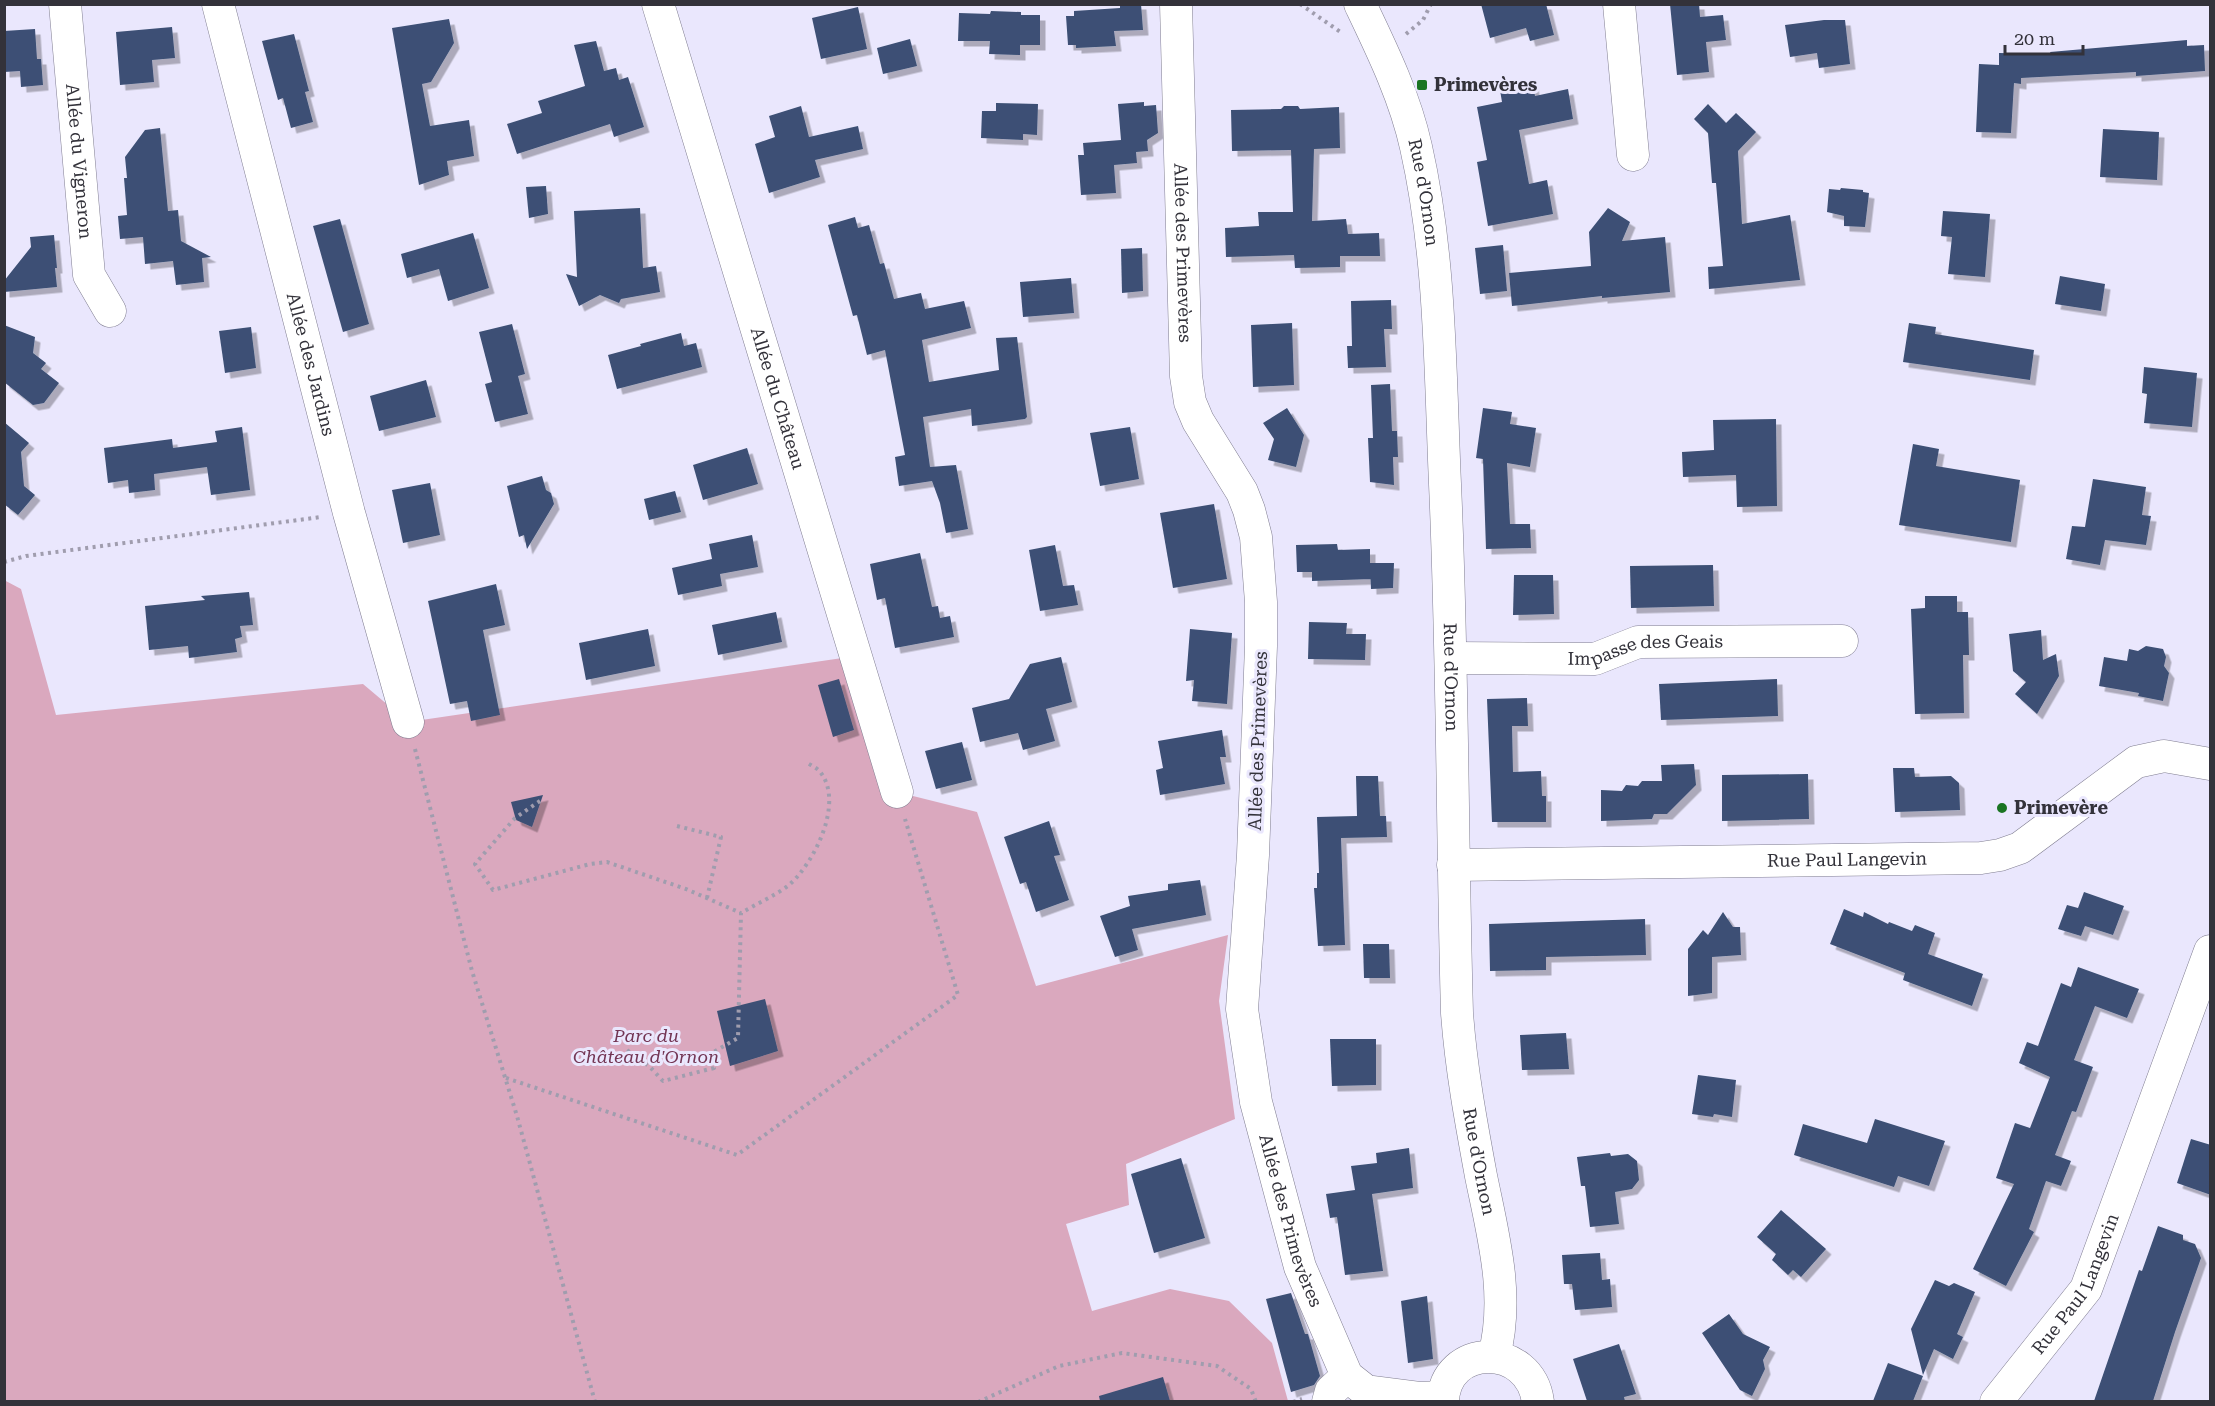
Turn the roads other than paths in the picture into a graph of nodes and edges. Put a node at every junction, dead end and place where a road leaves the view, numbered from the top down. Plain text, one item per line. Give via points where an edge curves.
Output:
1 (64, 4) edge
2 (219, 4) edge
3 (658, 4) edge
4 (1176, 4) edge
5 (1360, 4) edge
6 (1619, 4) edge
7 (1633, 155) dead end
8 (110, 310) dead end
9 (1842, 640) dead end
10 (1451, 658) junction
11 (408, 723) road end
12 (2211, 764) edge
13 (897, 792) road end
14 (1453, 865) junction
15 (2211, 951) edge
16 (1494, 1356) junction
17 (1347, 1376) junction
18 (1443, 1399) edge
19 (1328, 1401) edge
20 (1538, 1401) edge
21 (1996, 1401) edge

1 - 8 street, Allée du Vigneron via 89,275
2 - 11 street, Allée des Jardins
3 - 13 street, Allée du Château
4 - 17 street, Allée des Primevères via 1185,376 1198,421 1249,510 1256,537 1262,602 1253,855 1242,1009 1256,1102 1300,1268
5 - 10 street, Rue d'Ornon via 1408,117 1435,262
6 - 7 street
9 - 10 street, Impasse des Geais via 1638,642 1595,659
10 - 14 street, Rue d'Ornon
12 - 14 street, Rue Paul Langevin via 2164,756 2136,762 2020,848 1981,858
14 - 16 street, Rue d'Ornon via 1456,1013 1462,1070 1496,1251 1502,1309
15 - 21 street, Rue Paul Langevin via 2086,1289
16 - 18 street via 1482,1356 1460,1366
16 - 20 street via 1521,1366 1537,1390
17 - 18 street via 1366,1391
17 - 19 street via 1331,1391

